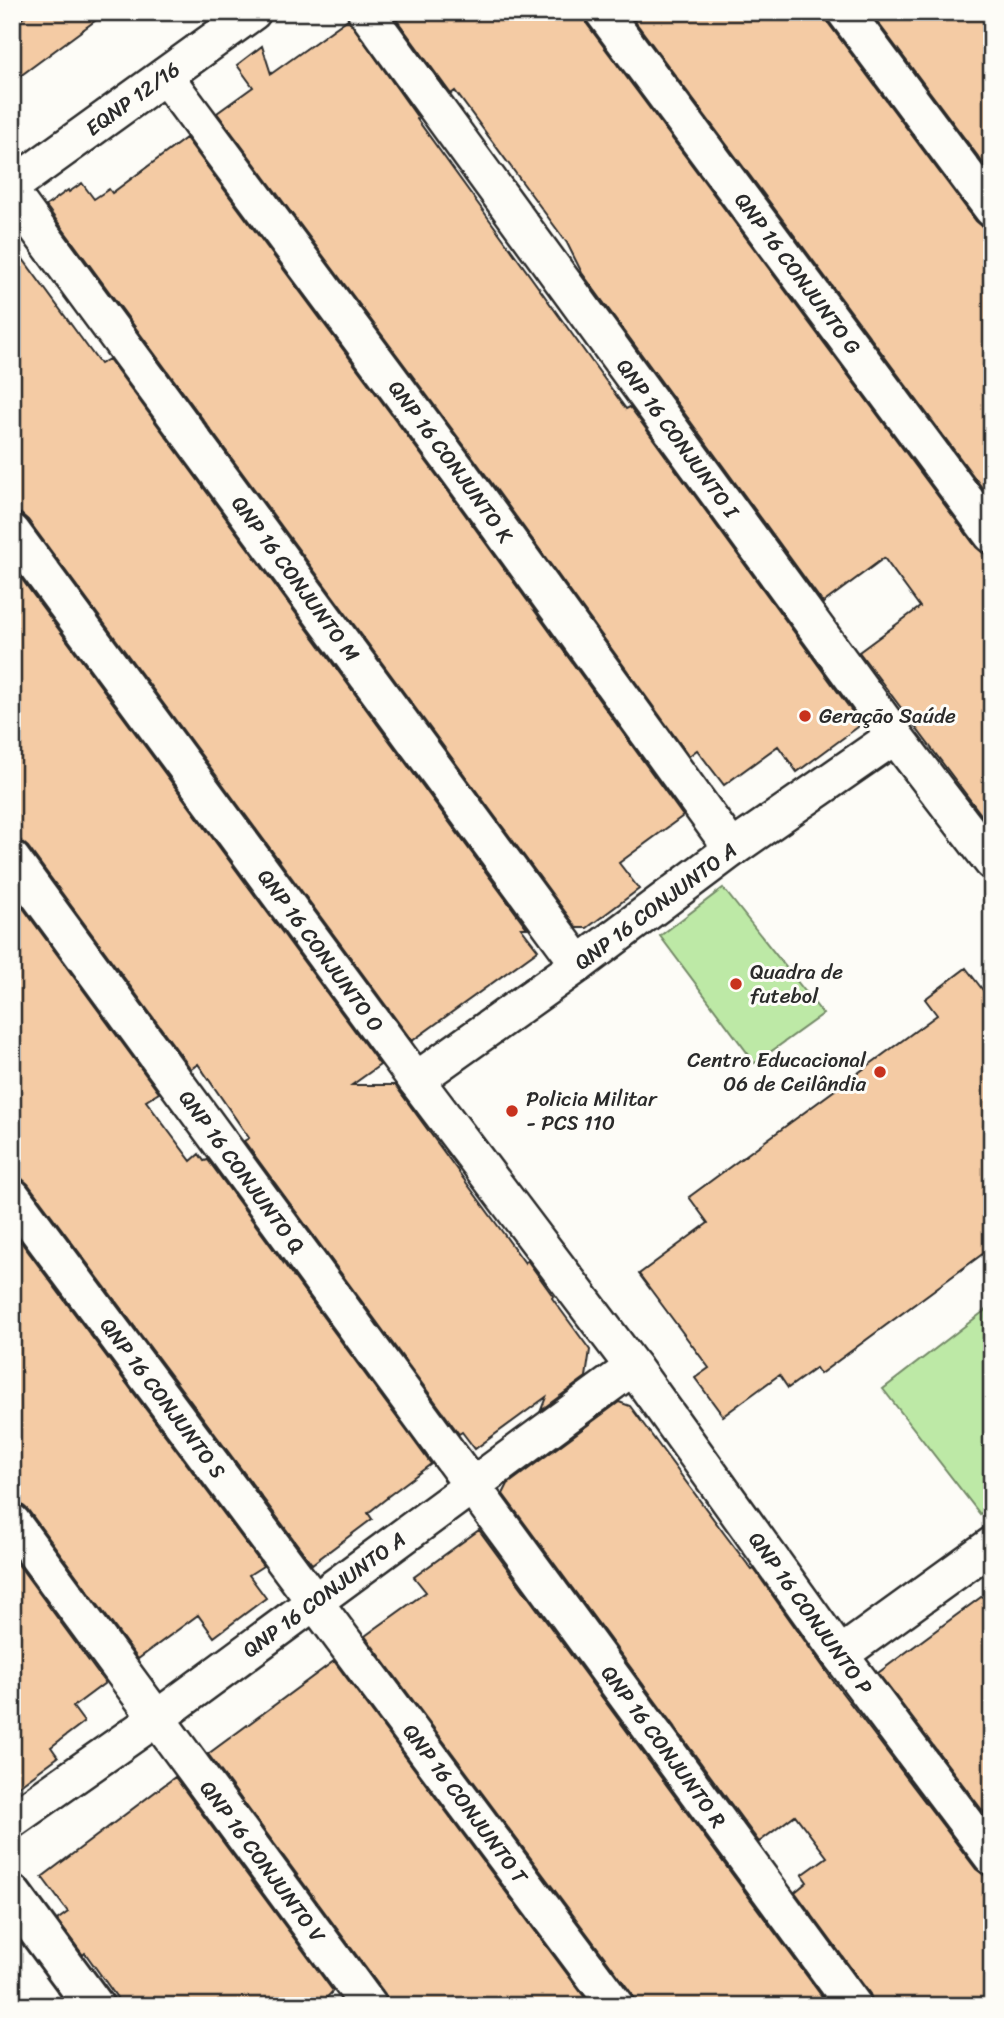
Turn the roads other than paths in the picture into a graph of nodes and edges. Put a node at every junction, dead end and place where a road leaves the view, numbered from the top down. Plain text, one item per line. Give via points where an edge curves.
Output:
1 (253, 12) edge
2 (366, 12) edge
3 (603, 12) edge
4 (845, 12) edge
5 (165, 76) junction
6 (12, 186) edge
7 (12, 194) edge
8 (992, 209) edge
9 (12, 532) edge
10 (992, 535) edge
11 (895, 736) junction
12 (732, 849) junction
13 (12, 859) edge
14 (992, 862) edge
15 (579, 964) junction
16 (416, 1080) junction
17 (12, 1196) edge
18 (634, 1367) junction
19 (472, 1486) junction
20 (12, 1522) edge
21 (992, 1545) edge
22 (313, 1601) junction
23 (840, 1655) junction
24 (157, 1718) junction
25 (12, 1820) edge
26 (992, 1857) edge
27 (12, 1895) edge
28 (94, 2006) edge
29 (369, 2006) edge
30 (616, 2006) edge
31 (854, 2006) edge

1 - 5 street, EQNP 12/16
2 - 11 street, QNP 16 CONJUNTO I
3 - 10 street, QNP 16 CONJUNTO G
4 - 8 street
5 - 6 street, EQNP 12/16
5 - 12 street, QNP 16 CONJUNTO K
7 - 15 street, QNP 16 CONJUNTO M
9 - 16 street, QNP 16 CONJUNTO O
11 - 12 street, QNP 16 CONJUNTO A
11 - 14 street, QNP 16 CONJUNTO I
12 - 15 street, QNP 16 CONJUNTO A
13 - 19 street, QNP 16 CONJUNTO Q
15 - 16 street, QNP 16 CONJUNTO A
16 - 18 street, QNP 16 CONJUNTO O
17 - 22 street, QNP 16 CONJUNTO S
18 - 19 street, QNP 16 CONJUNTO A
18 - 23 street, QNP 16 CONJUNTO P
19 - 22 street, QNP 16 CONJUNTO A
19 - 31 street, QNP 16 CONJUNTO R
20 - 24 street, QNP 16 CONJUNTO V
21 - 23 street
22 - 24 street, QNP 16 CONJUNTO A
22 - 30 street, QNP 16 CONJUNTO T
23 - 26 street, QNP 16 CONJUNTO P
24 - 25 street, QNP 16 CONJUNTO A
24 - 29 street, QNP 16 CONJUNTO V
27 - 28 street

